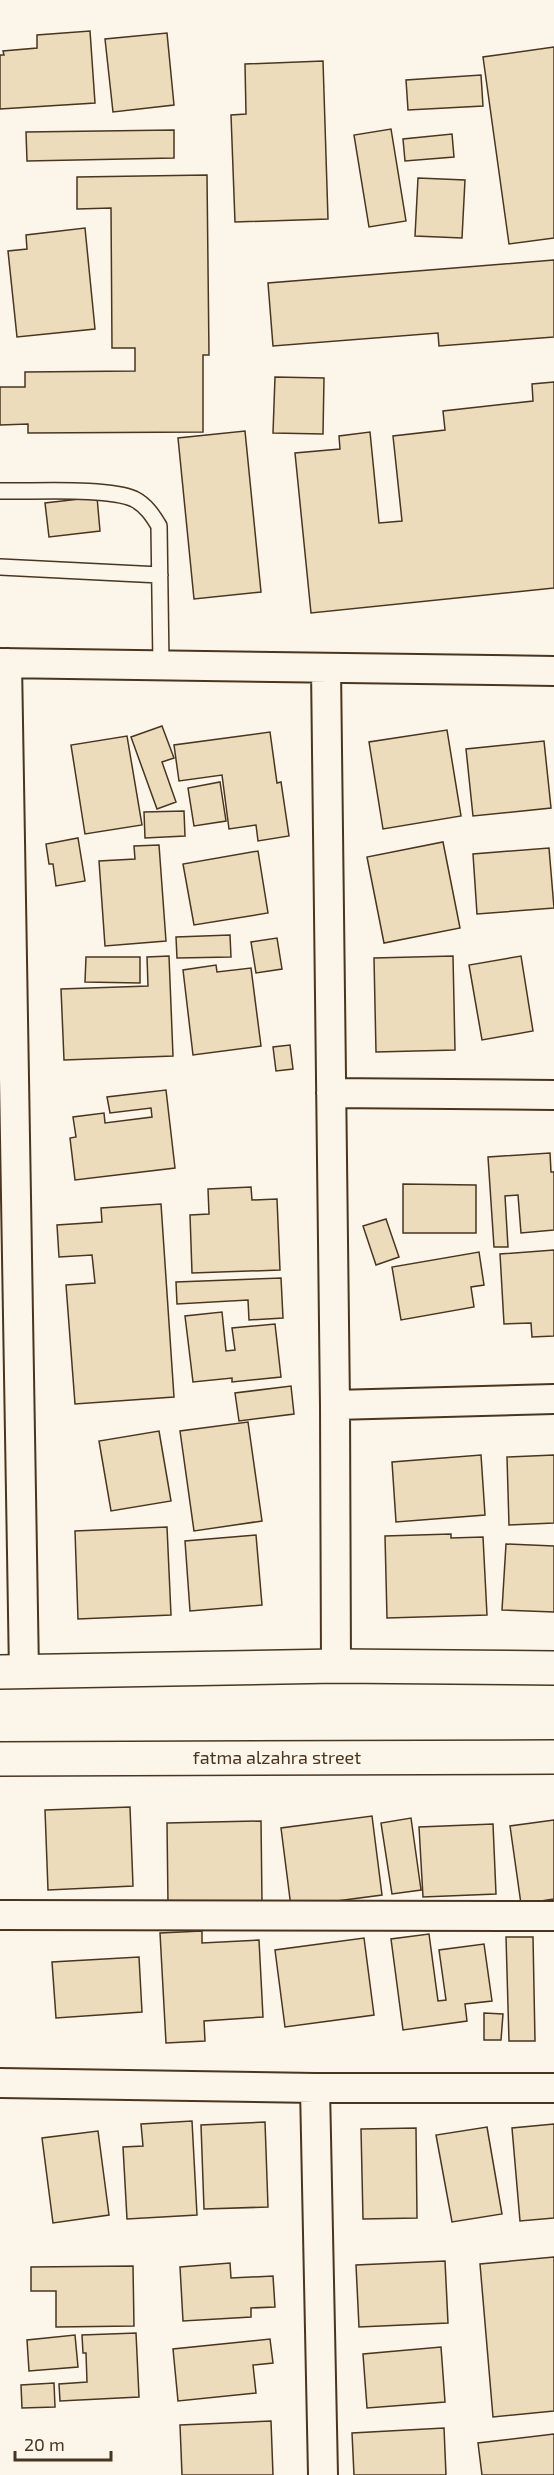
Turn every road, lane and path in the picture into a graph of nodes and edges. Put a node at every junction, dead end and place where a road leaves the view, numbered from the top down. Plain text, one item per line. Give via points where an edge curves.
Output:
1 (0, 491) edge
2 (0, 567) edge
3 (160, 575) junction
4 (4, 663) edge
5 (162, 665) junction
6 (326, 668) junction
7 (554, 671) edge
8 (331, 1093) junction
9 (554, 1095) edge
10 (554, 1399) edge
11 (335, 1405) junction
12 (336, 1666) junction
13 (554, 1668) edge
14 (12, 1672) edge
15 (554, 1756) edge
16 (0, 1759) edge
17 (0, 1915) edge
18 (554, 1916) edge
19 (0, 2083) edge
20 (315, 2088) junction
21 (554, 2088) edge
22 (322, 2475) edge

1 - 3 lane via 116,494 136,500 159,526
2 - 3 lane
3 - 5 lane
4 - 5 street
4 - 14 street
5 - 6 street
6 - 7 street
6 - 8 street
8 - 9 street
8 - 11 street
10 - 11 street
11 - 12 street
12 - 13 street
12 - 14 street
15 - 16 street, fatma alzahra street
17 - 18 street
19 - 20 street
20 - 21 street
20 - 22 street

